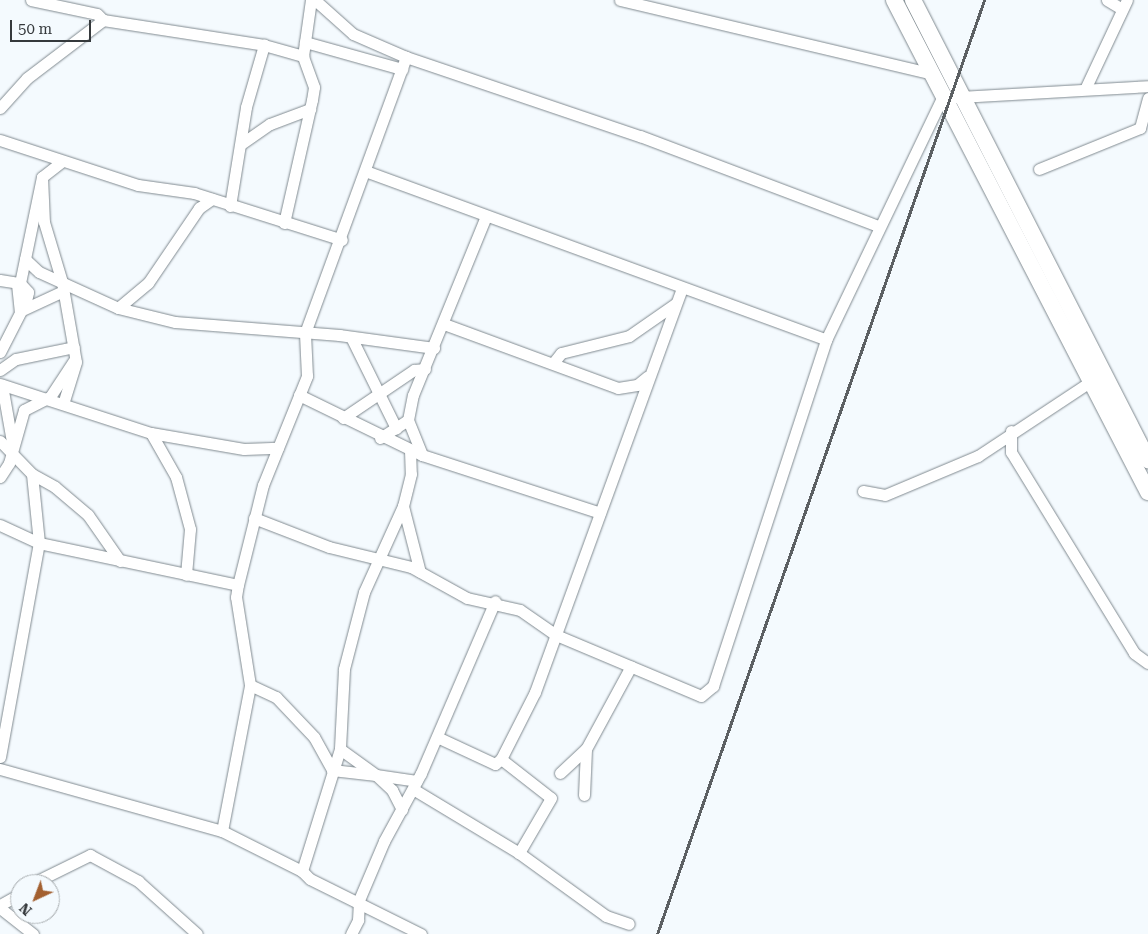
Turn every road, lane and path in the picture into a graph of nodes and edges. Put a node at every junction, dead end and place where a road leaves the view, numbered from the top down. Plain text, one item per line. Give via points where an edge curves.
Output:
1 (31, 0) edge
2 (311, 0) edge
3 (315, 0) edge
4 (620, 0) edge
5 (894, 0) edge
6 (912, 0) edge
7 (1106, 0) edge
8 (1125, 5) edge
9 (103, 20) junction
10 (305, 42) junction
11 (264, 45) junction
12 (303, 56) junction
13 (406, 57) junction
14 (402, 70) junction
15 (930, 72) junction
16 (1148, 86) edge
17 (1086, 87) junction
18 (960, 95) junction
19 (942, 98) junction
20 (1148, 98) edge
21 (0, 108) edge
22 (310, 109) junction
23 (0, 140) edge
24 (241, 144) junction
25 (60, 162) junction
26 (1038, 169) dead end
27 (368, 172) junction
28 (42, 176) junction
29 (212, 199) junction
30 (230, 206) junction
31 (486, 216) junction
32 (284, 223) junction
33 (878, 226) junction
34 (342, 240) junction
35 (25, 259) junction
36 (0, 280) edge
37 (19, 284) junction
38 (63, 287) junction
39 (681, 290) junction
40 (676, 304) junction
41 (118, 308) junction
42 (20, 311) junction
43 (444, 324) junction
44 (305, 333) junction
45 (351, 336) junction
46 (826, 340) junction
47 (434, 348) junction
48 (0, 352) edge
49 (75, 352) junction
50 (552, 357) junction
51 (425, 369) junction
52 (0, 370) edge
53 (647, 377) junction
54 (1090, 382) junction
55 (1, 384) edge
56 (299, 395) junction
57 (379, 395) junction
58 (46, 399) junction
59 (63, 404) junction
60 (343, 418) junction
61 (408, 420) junction
62 (396, 428) junction
63 (1011, 431) junction
64 (151, 433) junction
65 (380, 438) junction
66 (0, 441) edge
67 (13, 447) junction
68 (278, 448) junction
69 (410, 450) junction
70 (422, 455) junction
71 (1148, 460) edge
72 (32, 474) junction
73 (0, 477) edge
74 (863, 491) dead end
75 (1148, 492) edge
76 (402, 506) junction
77 (600, 513) junction
78 (254, 518) junction
79 (0, 525) edge
80 (39, 543) junction
81 (382, 560) junction
82 (120, 561) junction
83 (420, 572) junction
84 (186, 575) junction
85 (238, 585) junction
86 (496, 601) junction
87 (556, 635) junction
88 (1148, 663) edge
89 (631, 666) junction
90 (250, 685) junction
91 (437, 736) junction
92 (340, 749) junction
93 (586, 749) junction
94 (0, 757) edge
95 (501, 759) junction
96 (0, 769) edge
97 (332, 770) junction
98 (560, 773) dead end
99 (376, 775) junction
100 (415, 785) junction
101 (584, 795) dead end
102 (402, 810) junction
103 (222, 831) junction
104 (518, 852) junction
105 (302, 871) junction
106 (51, 874) edge
107 (358, 900) junction
108 (0, 907) edge
109 (629, 924) dead end
110 (33, 934) edge
111 (197, 934) edge
112 (351, 934) edge
113 (421, 934) edge

1 - 9 street via 97,14
2 - 10 street
3 - 13 street via 353,34
4 - 15 street
5 - 15 highway
6 - 18 highway
7 - 8 street
8 - 17 street
9 - 11 street
9 - 21 street via 27,78
10 - 12 street
10 - 14 street
11 - 12 street
11 - 24 street via 246,107
12 - 22 street via 314,87
13 - 14 street
13 - 33 street via 640,136
14 - 27 street
15 - 19 highway
16 - 17 street
17 - 18 street
18 - 19 street
18 - 71 highway
19 - 33 street
19 - 54 highway
20 - 26 street via 1140,128
22 - 24 street via 270,124
22 - 32 street
23 - 25 street
24 - 30 street
25 - 28 street
25 - 29 street via 138,185
27 - 31 street
27 - 34 street
28 - 35 street
28 - 38 street via 44,222
29 - 30 street
29 - 41 street via 199,208 148,283
30 - 32 street
31 - 39 street
31 - 43 street
32 - 34 street
33 - 46 street
34 - 44 street
35 - 37 street
35 - 38 street
36 - 37 street
37 - 42 street
38 - 41 street
38 - 42 street
38 - 49 street
39 - 40 street
39 - 46 street
40 - 50 street via 629,336
40 - 53 street
41 - 44 street via 175,322
42 - 48 street
43 - 47 street
43 - 50 street
44 - 45 street
44 - 56 street via 309,360
45 - 47 street
45 - 57 street
46 - 89 street via 713,686 701,696
47 - 51 street
49 - 52 street via 16,358
49 - 58 street
49 - 59 street
50 - 53 street via 618,388 637,385
51 - 57 street via 414,370
51 - 61 street
53 - 77 street
54 - 63 street
54 - 75 highway
55 - 58 street
55 - 67 street
56 - 60 street
56 - 68 street
57 - 60 street
57 - 62 street
58 - 59 street
58 - 67 street via 24,410
59 - 64 street
60 - 65 street
61 - 62 street
61 - 70 street
62 - 65 street
63 - 74 street via 978,456 886,496
63 - 88 street via 1011,452 1134,653
64 - 68 street via 244,449
64 - 84 street via 176,477 190,529
65 - 69 street
66 - 67 street
67 - 72 street
67 - 73 street
68 - 78 street
69 - 70 street
69 - 76 street via 411,474
70 - 77 street
72 - 80 street
72 - 82 street via 55,486 88,515
76 - 81 street
76 - 83 street
77 - 87 street
78 - 81 street via 329,547
78 - 85 street
79 - 80 street
80 - 82 street
80 - 94 street
81 - 83 street
81 - 92 street via 364,592 344,669
82 - 84 street
83 - 86 street via 467,598
84 - 85 street
85 - 90 street via 236,597
86 - 87 street via 520,610
86 - 91 street
87 - 89 street
87 - 95 street via 536,692
89 - 93 street
90 - 97 street via 276,697 314,737
90 - 103 street
91 - 95 street via 495,764
91 - 100 street
92 - 97 street
92 - 99 street
93 - 98 street
93 - 101 street
95 - 104 street via 551,798
96 - 103 street
97 - 99 street
97 - 105 street
99 - 100 street
99 - 102 street via 392,790
100 - 102 street
100 - 104 street
102 - 107 street
103 - 105 street
104 - 109 street via 606,916
105 - 107 street via 310,879
106 - 111 street via 90,855 138,881
107 - 112 street via 358,920
107 - 113 street
108 - 110 street

